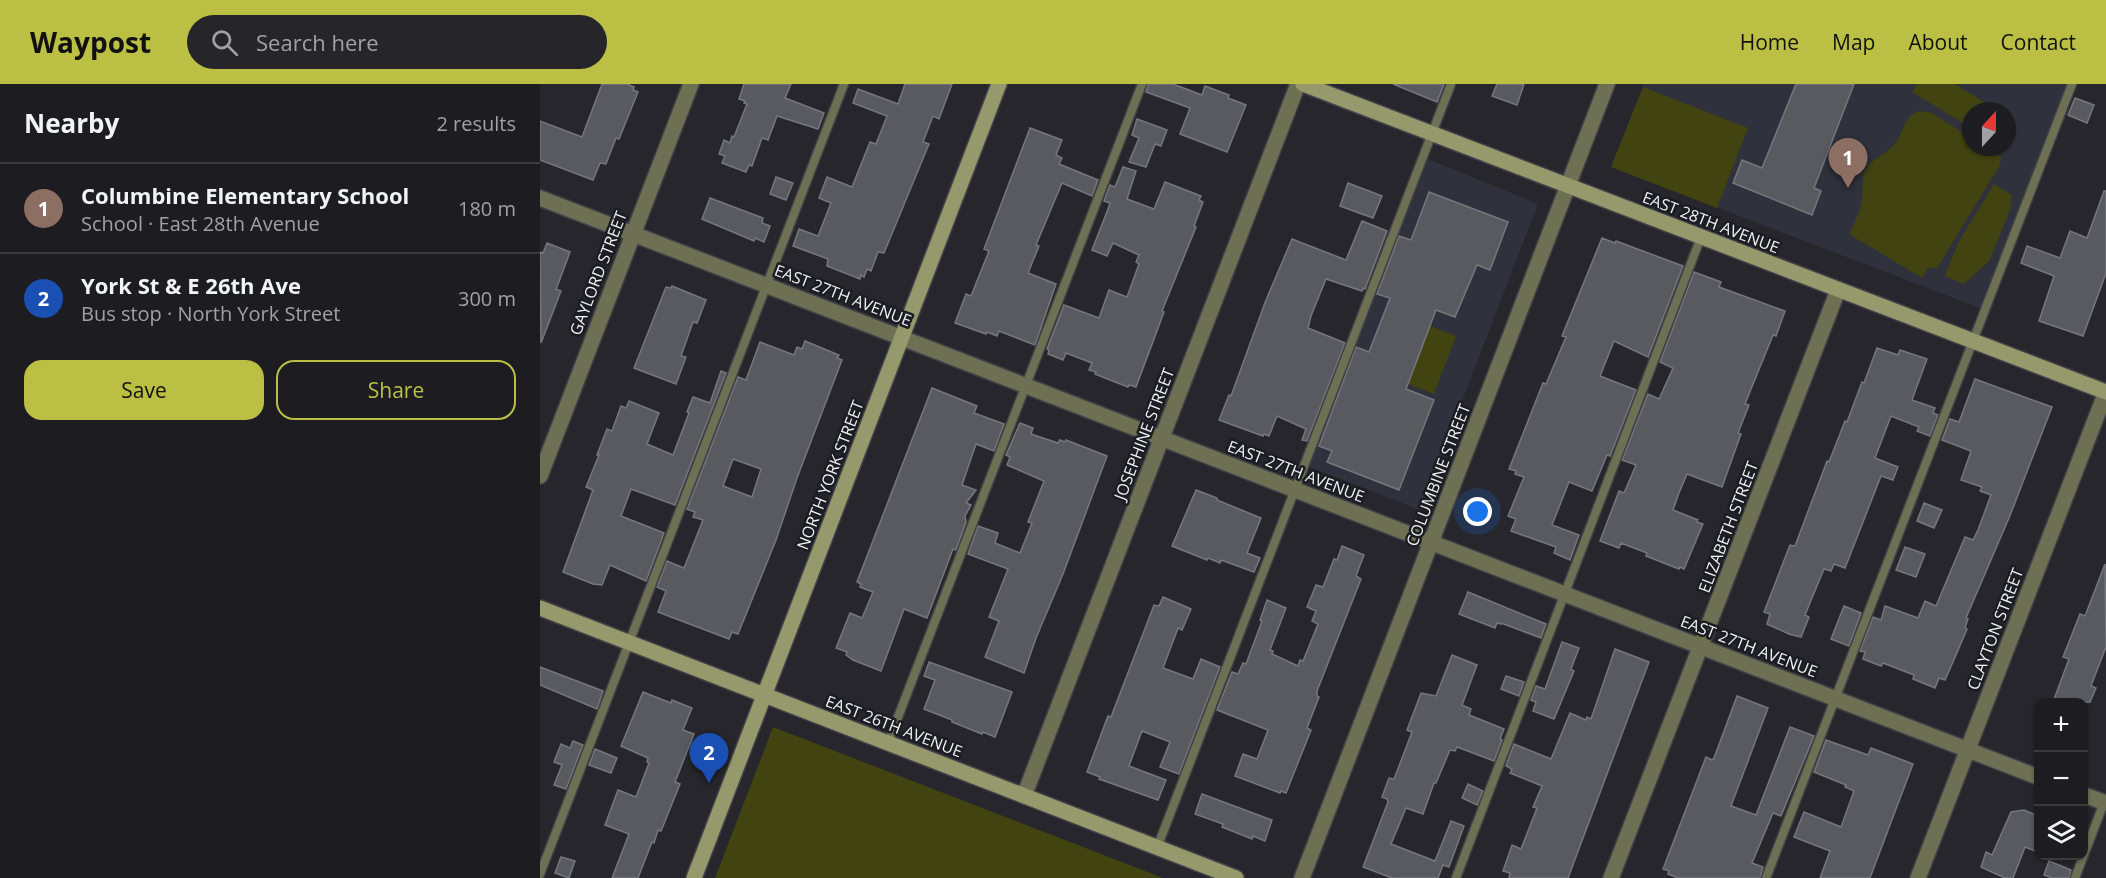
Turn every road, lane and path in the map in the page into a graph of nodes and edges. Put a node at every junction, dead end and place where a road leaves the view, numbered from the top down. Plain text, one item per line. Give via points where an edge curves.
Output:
1 (691, 84) edge
2 (844, 84) edge
3 (999, 84) edge
4 (1142, 84) edge
5 (1300, 84) edge
6 (1451, 84) edge
7 (1607, 84) edge
8 (2072, 84) edge
9 (1432, 134) junction
10 (1568, 186) junction
11 (540, 198) edge
12 (633, 234) junction
13 (1701, 237) junction
14 (767, 285) junction
15 (1838, 290) junction
16 (902, 337) junction
17 (1973, 341) junction
18 (1026, 386) junction
19 (2106, 392) edge
20 (1162, 438) junction
21 (540, 476) edge
22 (1295, 490) junction
23 (1431, 542) junction
24 (1565, 594) junction
25 (540, 608) edge
26 (629, 642) junction
27 (1701, 646) junction
28 (764, 695) junction
29 (1835, 698) junction
30 (888, 743) junction
31 (1968, 750) junction
32 (2034, 775) edge
33 (1024, 796) junction
34 (2088, 796) edge
35 (2105, 802) edge
36 (1157, 848) junction
37 (540, 874) edge
38 (693, 878) edge
39 (1236, 878) edge
40 (1302, 878) edge
41 (1455, 878) edge
42 (1611, 878) edge
43 (1766, 878) edge
44 (1918, 878) edge
45 (2075, 878) edge

1 - 12 street, GAYLORD STREET
2 - 14 lane
3 - 16 street, NORTH YORK STREET
4 - 18 lane
5 - 9 street, EAST 28TH AVENUE
5 - 20 street, JOSEPHINE STREET
6 - 9 lane
7 - 10 street, COLUMBINE STREET
8 - 17 lane
9 - 10 street, EAST 28TH AVENUE
9 - 22 lane
10 - 13 street, EAST 28TH AVENUE
10 - 23 street, COLUMBINE STREET
11 - 12 street, EAST 27TH AVENUE
12 - 14 street, EAST 27TH AVENUE
12 - 21 street, GAYLORD STREET
13 - 15 street, EAST 28TH AVENUE
13 - 24 lane
14 - 16 street, EAST 27TH AVENUE
14 - 26 lane
15 - 17 street, EAST 28TH AVENUE
15 - 27 street, ELIZABETH STREET
16 - 18 street, EAST 27TH AVENUE
16 - 28 street, NORTH YORK STREET
17 - 19 street, EAST 28TH AVENUE
17 - 29 lane
18 - 20 street, EAST 27TH AVENUE
18 - 30 lane
19 - 31 street, CLAYTON STREET
20 - 22 street, EAST 27TH AVENUE
20 - 33 street, JOSEPHINE STREET
22 - 23 street, EAST 27TH AVENUE
22 - 36 lane
23 - 24 street, EAST 27TH AVENUE
23 - 40 street, COLUMBINE STREET
24 - 27 street, EAST 27TH AVENUE
24 - 41 lane
25 - 26 street, EAST 26TH AVENUE
26 - 28 street, EAST 26TH AVENUE
26 - 37 lane
27 - 29 street, EAST 27TH AVENUE
27 - 42 street, ELIZABETH STREET
28 - 30 street, EAST 26TH AVENUE
28 - 38 street, NORTH YORK STREET
29 - 31 street, EAST 27TH AVENUE
29 - 43 lane
30 - 33 street, EAST 26TH AVENUE
31 - 32 street, EAST 27TH AVENUE
31 - 44 street, CLAYTON STREET
33 - 36 street, EAST 26TH AVENUE
34 - 35 street
35 - 45 lane
36 - 39 street, EAST 26TH AVENUE

